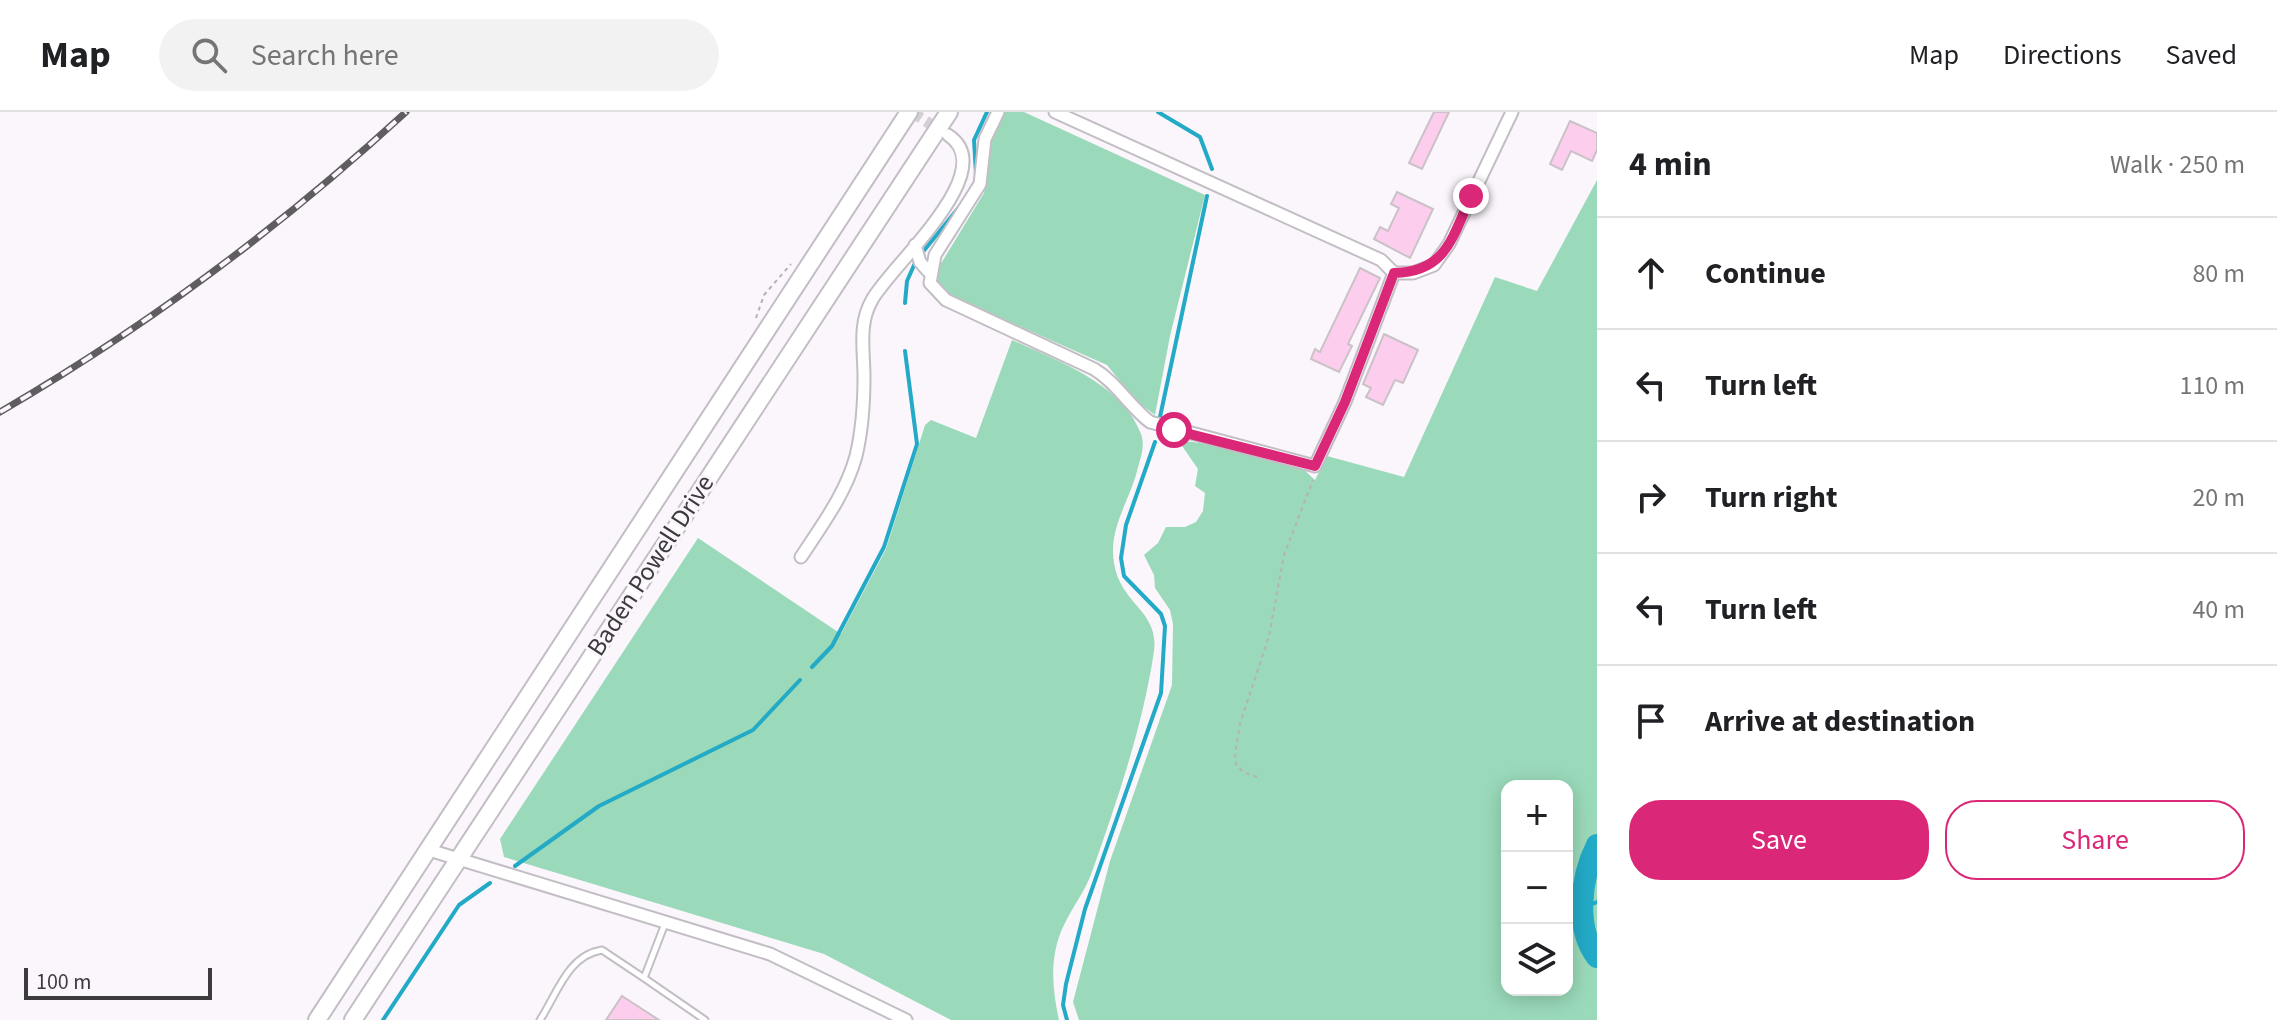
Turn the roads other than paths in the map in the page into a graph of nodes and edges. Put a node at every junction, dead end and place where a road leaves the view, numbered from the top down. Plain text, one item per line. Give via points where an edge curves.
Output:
1 (909, 112) edge
2 (949, 112) edge
3 (998, 112) edge
4 (1055, 112) edge
5 (1512, 112) edge
6 (948, 135) tunnel mouth
7 (915, 245) junction
8 (929, 272) junction
9 (1394, 273) junction
10 (801, 557) dead end
11 (429, 850) junction
12 (459, 859) junction
13 (667, 920) junction
14 (644, 978) junction
15 (317, 1020) edge
16 (353, 1020) edge
17 (540, 1020) edge
18 (705, 1020) edge
19 (906, 1020) edge

1 - 11 main road, Baden Powell Drive
2 - 12 main road, Baden Powell Drive
3 - 8 street via 985,139 980,184
4 - 9 street via 1381,260
5 - 9 street via 1434,265
6 - 7 street via 963,156 960,180 947,206
7 - 8 street
7 - 10 street via 864,315 856,454 832,509
8 - 9 street via 930,283 946,300 1094,369 1150,422 1315,466
11 - 12 street
11 - 15 main road, Baden Powell Drive
12 - 13 street
12 - 16 main road, Baden Powell Drive
13 - 14 lane
13 - 19 street via 798,966
14 - 17 lane via 602,950 591,952 573,964
14 - 18 lane

